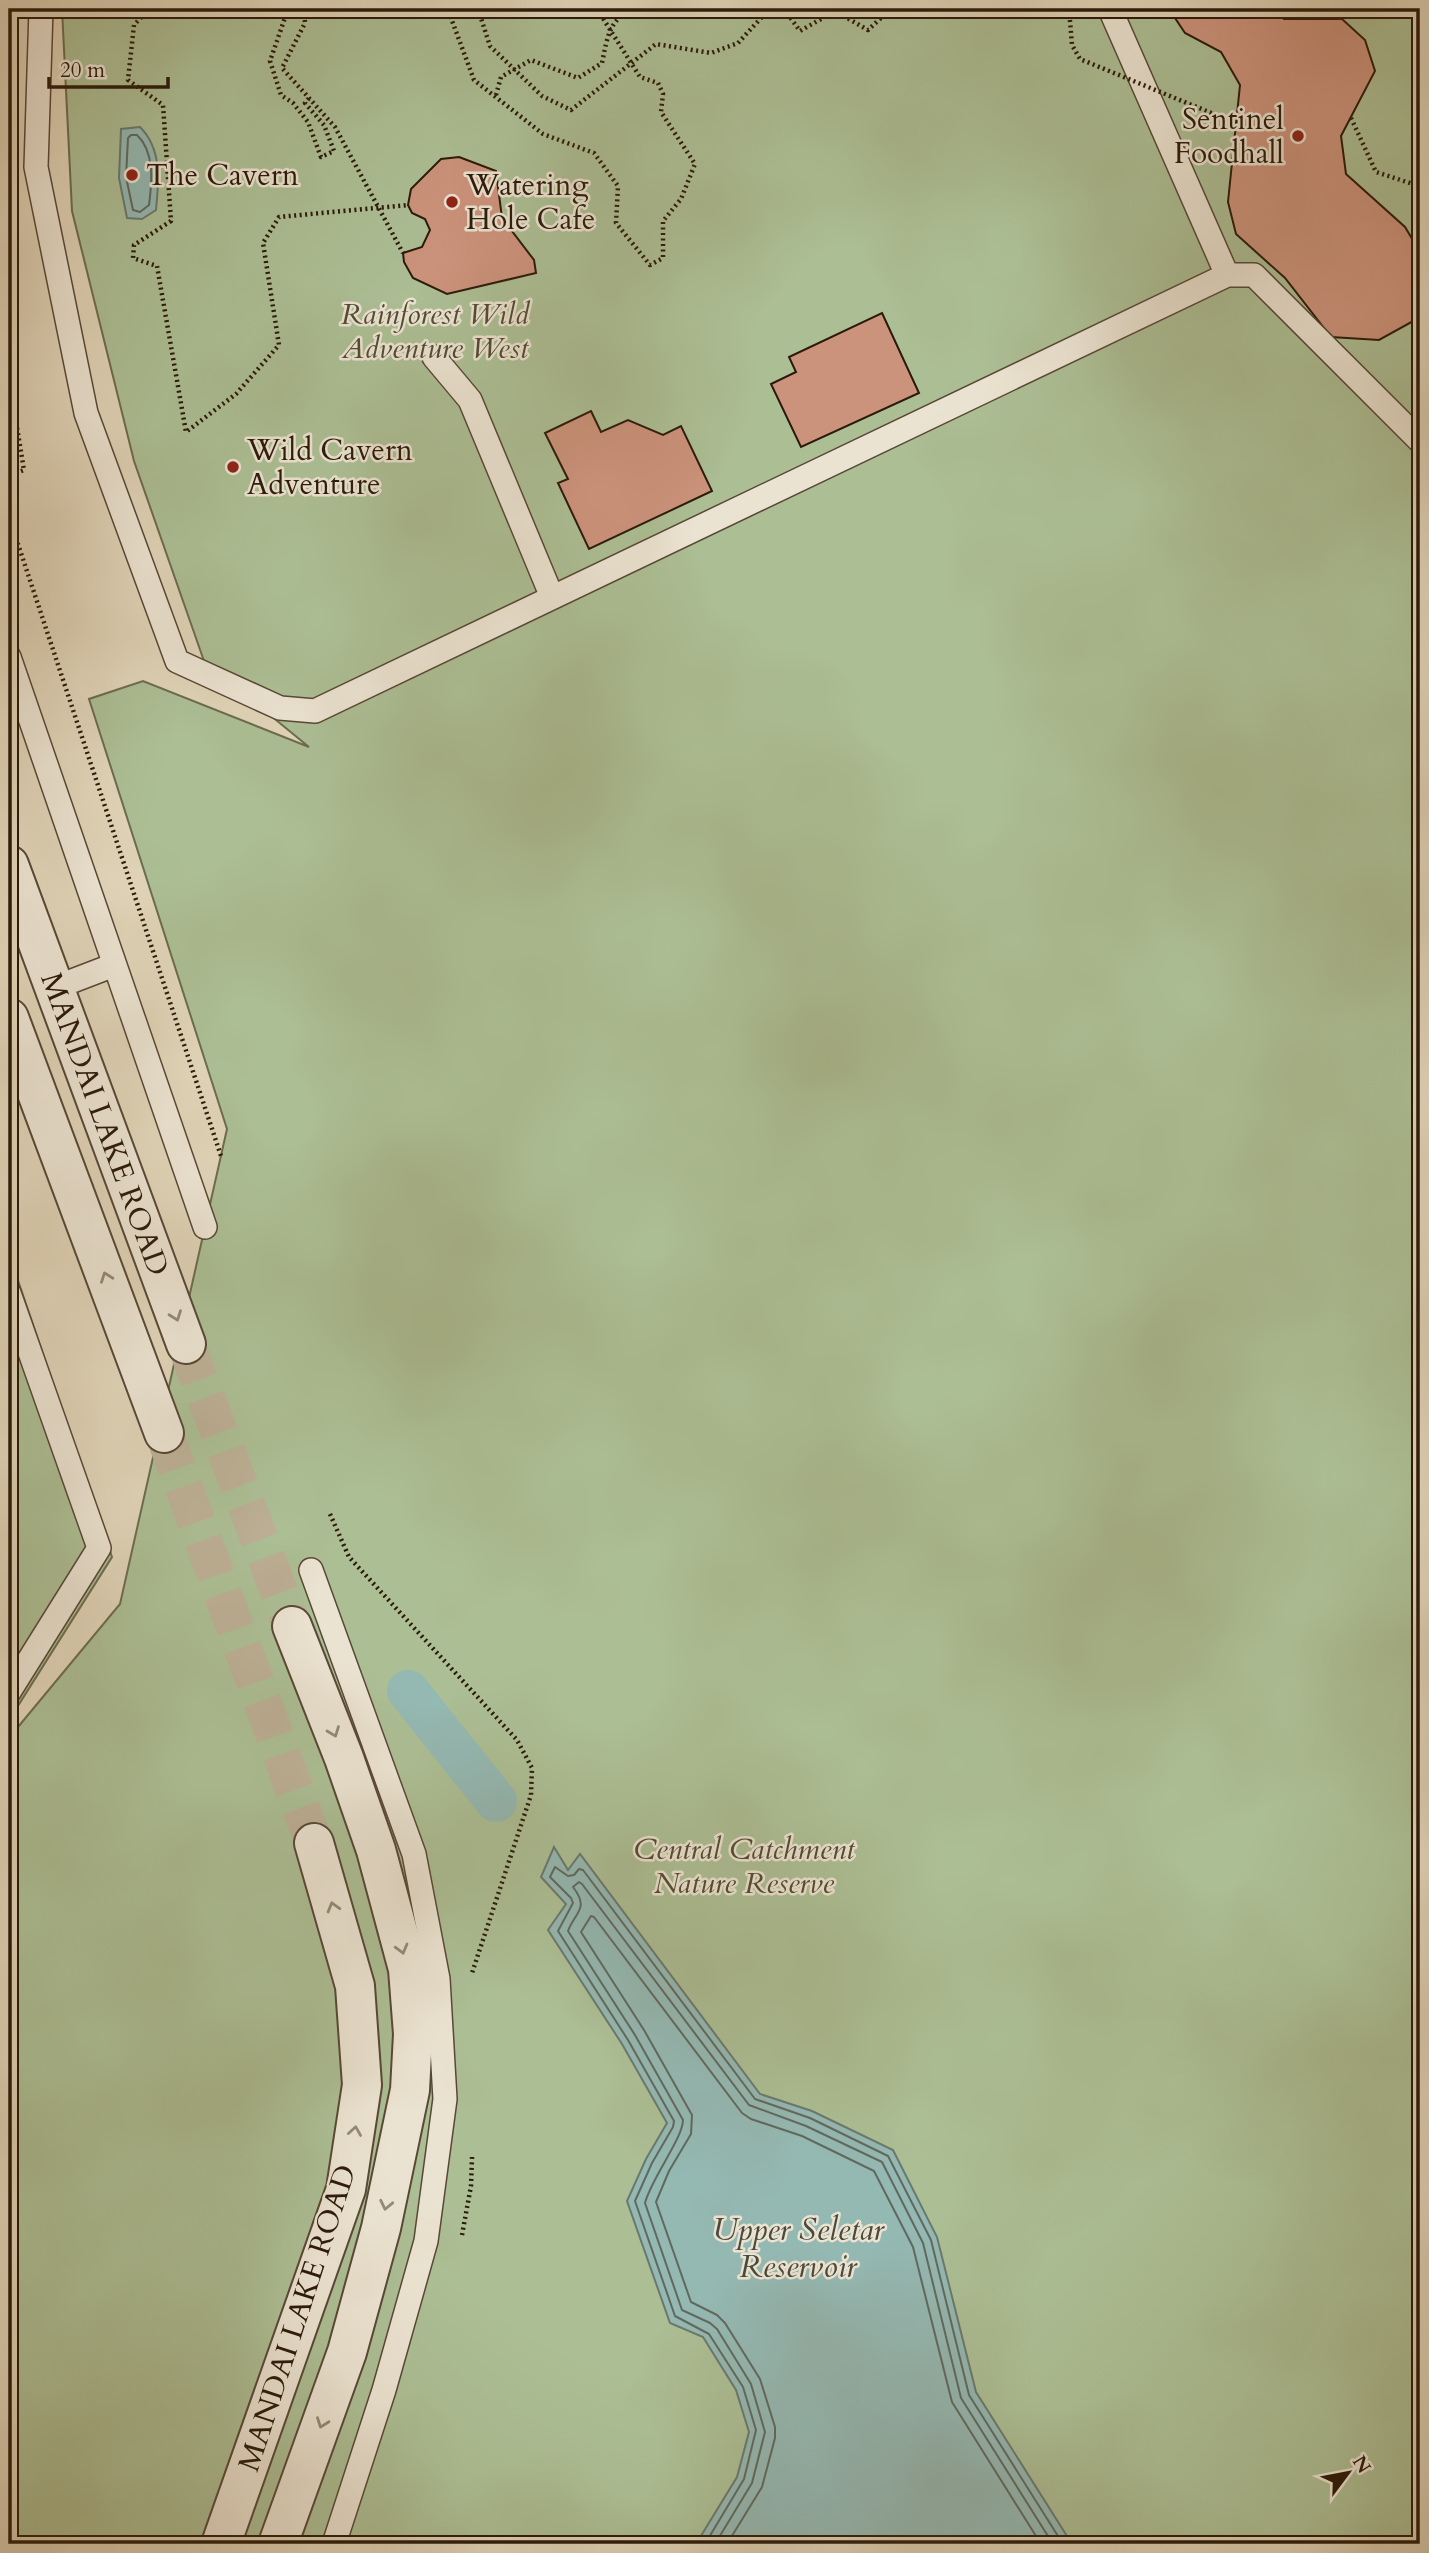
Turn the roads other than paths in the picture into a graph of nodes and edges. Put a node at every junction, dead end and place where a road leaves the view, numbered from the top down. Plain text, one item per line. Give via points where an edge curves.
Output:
1 (41, 9) edge
2 (1110, 9) edge
3 (1227, 275) junction
4 (434, 357) dead end
5 (1420, 442) edge
6 (552, 597) junction
7 (9, 657) edge
8 (9, 865) edge
9 (114, 965) junction
10 (54, 988) junction
11 (9, 1018) edge
12 (205, 1227) dead end
13 (9, 1293) edge
14 (186, 1344) tunnel mouth
15 (164, 1433) tunnel mouth
16 (311, 1570) dead end
17 (292, 1626) tunnel mouth
18 (9, 1692) edge
19 (314, 1843) tunnel mouth
20 (221, 2544) edge
21 (278, 2544) edge
22 (334, 2544) edge

1 - 6 lane via 36,167 86,413 177,661 280,708 315,710
2 - 3 lane
3 - 5 lane via 1254,275
3 - 6 lane
4 - 6 lane via 470,400
7 - 9 lane
8 - 10 street, MANDAI LAKE ROAD
9 - 10 lane
9 - 12 lane
10 -> 14 street, MANDAI LAKE ROAD
15 -> 11 street, MANDAI LAKE ROAD
13 - 18 lane via 99,1548
16 - 22 lane via 414,1854 438,1979 444,2099 426,2241
17 -> 21 street, MANDAI LAKE ROAD via 376,1850 408,1969 413,2034 410,2090 381,2228 347,2353
20 -> 19 street, MANDAI LAKE ROAD via 346,2189 362,2085 355,1986

